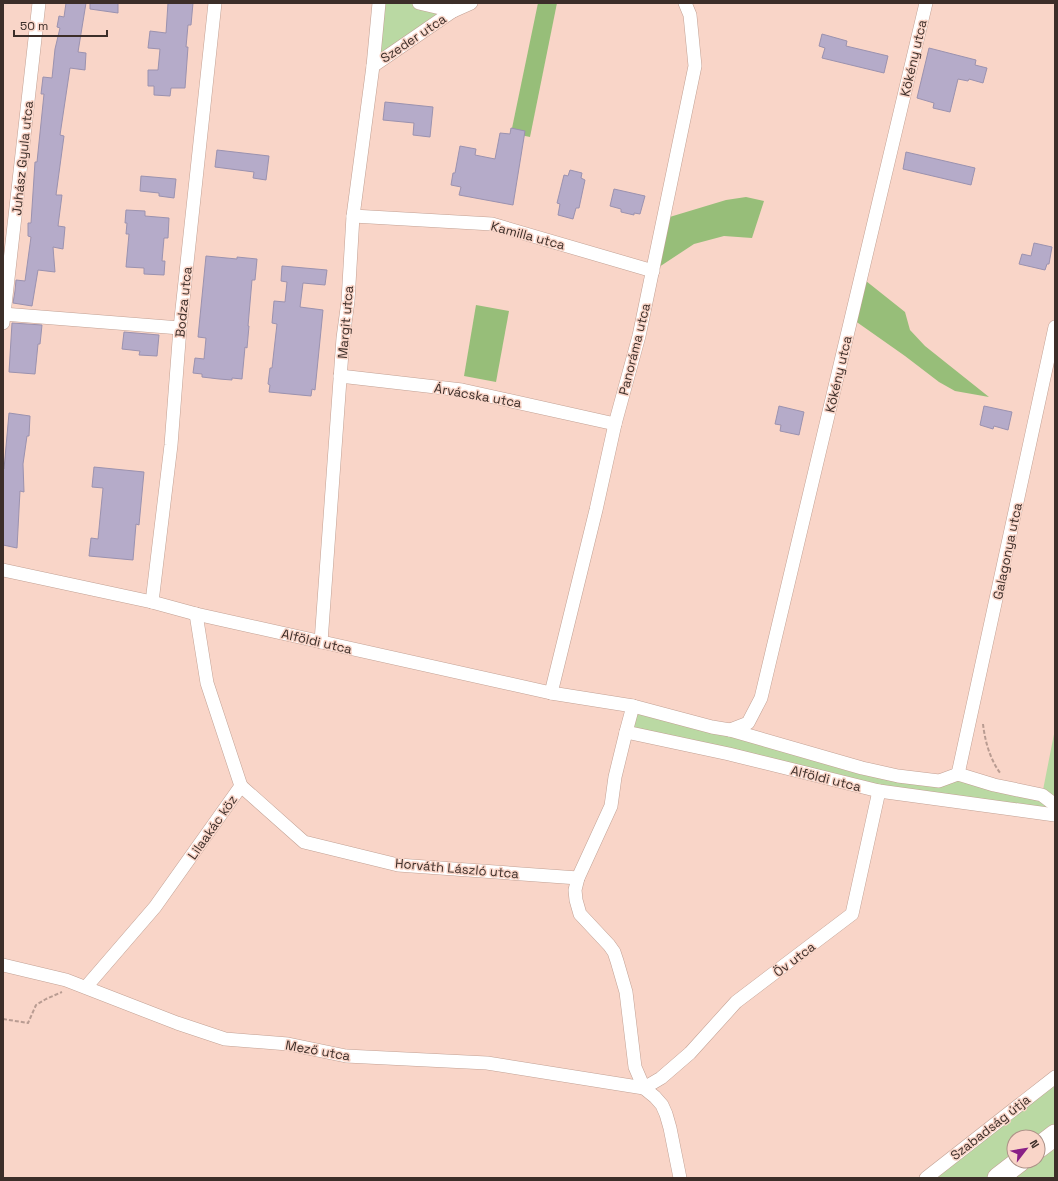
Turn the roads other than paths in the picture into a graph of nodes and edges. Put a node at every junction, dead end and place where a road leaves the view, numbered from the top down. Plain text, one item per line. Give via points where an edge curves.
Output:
1 (39, 3) edge
2 (215, 3) edge
3 (378, 3) edge
4 (419, 3) edge
5 (471, 3) edge
6 (685, 3) edge
7 (926, 3) edge
8 (453, 11) junction
9 (373, 66) junction
10 (353, 216) junction
11 (653, 271) junction
12 (3, 317) edge
13 (1055, 327) edge
14 (180, 328) junction
15 (340, 376) junction
16 (615, 424) junction
17 (3, 570) edge
18 (152, 602) junction
19 (196, 614) junction
20 (321, 642) junction
21 (551, 693) junction
22 (633, 706) junction
23 (730, 730) junction
24 (626, 732) junction
25 (958, 774) junction
26 (240, 786) junction
27 (879, 791) junction
28 (1055, 806) edge
29 (1055, 815) edge
30 (578, 878) junction
31 (3, 965) edge
32 (86, 987) junction
33 (1055, 1077) edge
34 (644, 1088) junction
35 (1055, 1135) edge
36 (1046, 1142) edge
37 (1010, 1169) edge
38 (680, 1178) edge
39 (926, 1178) edge
40 (998, 1178) edge

1 - 12 street, Juhász Gyula utca
2 - 14 street, Bodza utca
3 - 9 street, Margit utca
4 - 8 street, Szeder utca
5 - 8 street, Szeder utca
6 - 11 street, Panoráma utca via 690,15 694,66
7 - 23 street, Kökény utca via 761,698 748,723
8 - 9 street, Szeder utca
9 - 10 street, Margit utca
10 - 11 street, Kamilla utca via 492,224
10 - 15 street, Margit utca
11 - 16 street, Panoráma utca via 639,336
12 - 14 street, Juhász Gyula utca
13 - 25 street, Galagonya utca
14 - 18 street, Bodza utca via 171,445
15 - 16 street, Árvácska utca via 462,390
15 - 20 street, Margit utca
16 - 21 street, Panoráma utca
17 - 18 street, Alföldi utca
18 - 19 street, Alföldi utca
19 - 20 street, Alföldi utca
19 - 26 street, Lilaakác köz via 207,683
20 - 21 street, Alföldi utca
21 - 22 street, Alföldi utca
22 - 23 street, Alföldi utca
22 - 24 street
23 - 25 street, Alföldi utca via 898,776 938,781
24 - 27 street, Alföldi utca
24 - 30 street via 611,806
25 - 28 street via 1042,795
26 - 30 street, Horváth László utca via 304,842 398,865
26 - 32 street, Lilaakác köz via 155,907
27 - 29 street, Alföldi utca
27 - 34 street, Öv utca via 852,914 736,1002 690,1053 661,1078
30 - 34 street via 575,890 580,914 614,952 617,961 626,992 635,1067
31 - 32 street, Mező utca
32 - 34 street, Mező utca via 224,1039 288,1044 346,1056 486,1063
33 - 39 street, Szabadság útja
34 - 38 street via 655,1097 666,1114
35 - 36 main road
37 - 40 main road

